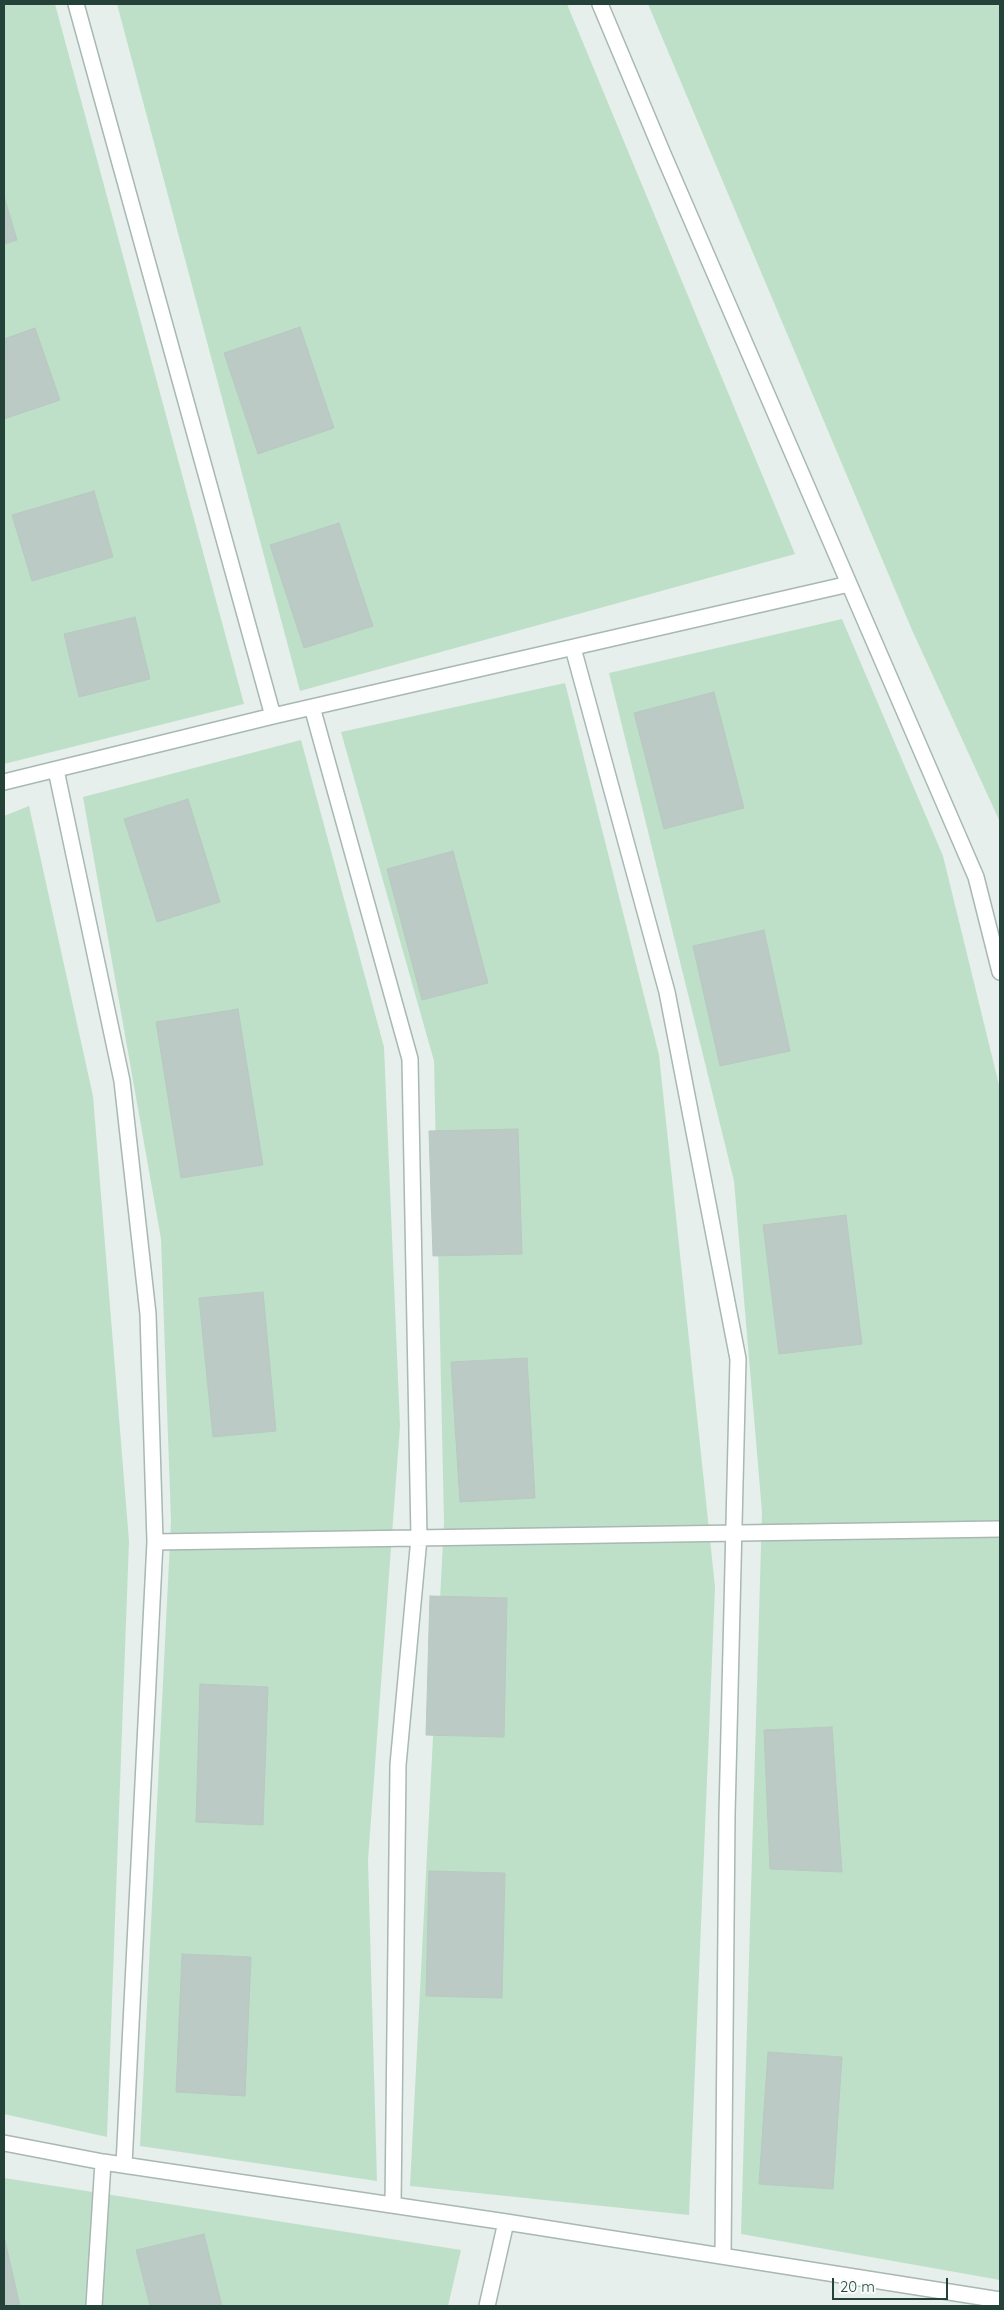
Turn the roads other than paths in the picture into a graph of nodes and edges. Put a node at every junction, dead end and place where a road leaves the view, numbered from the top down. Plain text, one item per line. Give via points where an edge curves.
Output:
1 (76, 4) edge
2 (600, 4) edge
3 (849, 584) junction
4 (573, 648) junction
5 (312, 707) junction
6 (273, 716) junction
7 (56, 770) junction
8 (4, 782) edge
9 (1000, 972) edge
10 (1000, 1529) edge
11 (732, 1534) junction
12 (419, 1538) junction
13 (155, 1542) junction
14 (4, 2143) edge
15 (103, 2162) junction
16 (124, 2164) junction
17 (392, 2205) junction
18 (506, 2222) junction
19 (724, 2256) junction
20 (1000, 2300) edge
21 (94, 2306) edge
22 (487, 2306) edge

1 - 6 street
2 - 3 street
3 - 4 street
3 - 9 street via 976,877
4 - 5 street
4 - 11 street via 667,992 738,1359
5 - 6 street
5 - 12 street via 410,1059
6 - 7 street
7 - 8 street
7 - 13 street via 122,1081 148,1314
10 - 11 street
11 - 12 street
11 - 19 street
12 - 13 street
12 - 17 street via 398,1765
13 - 16 street
14 - 15 street
15 - 16 street
15 - 21 street
16 - 17 street
17 - 18 street
18 - 19 street
18 - 22 street
19 - 20 street

